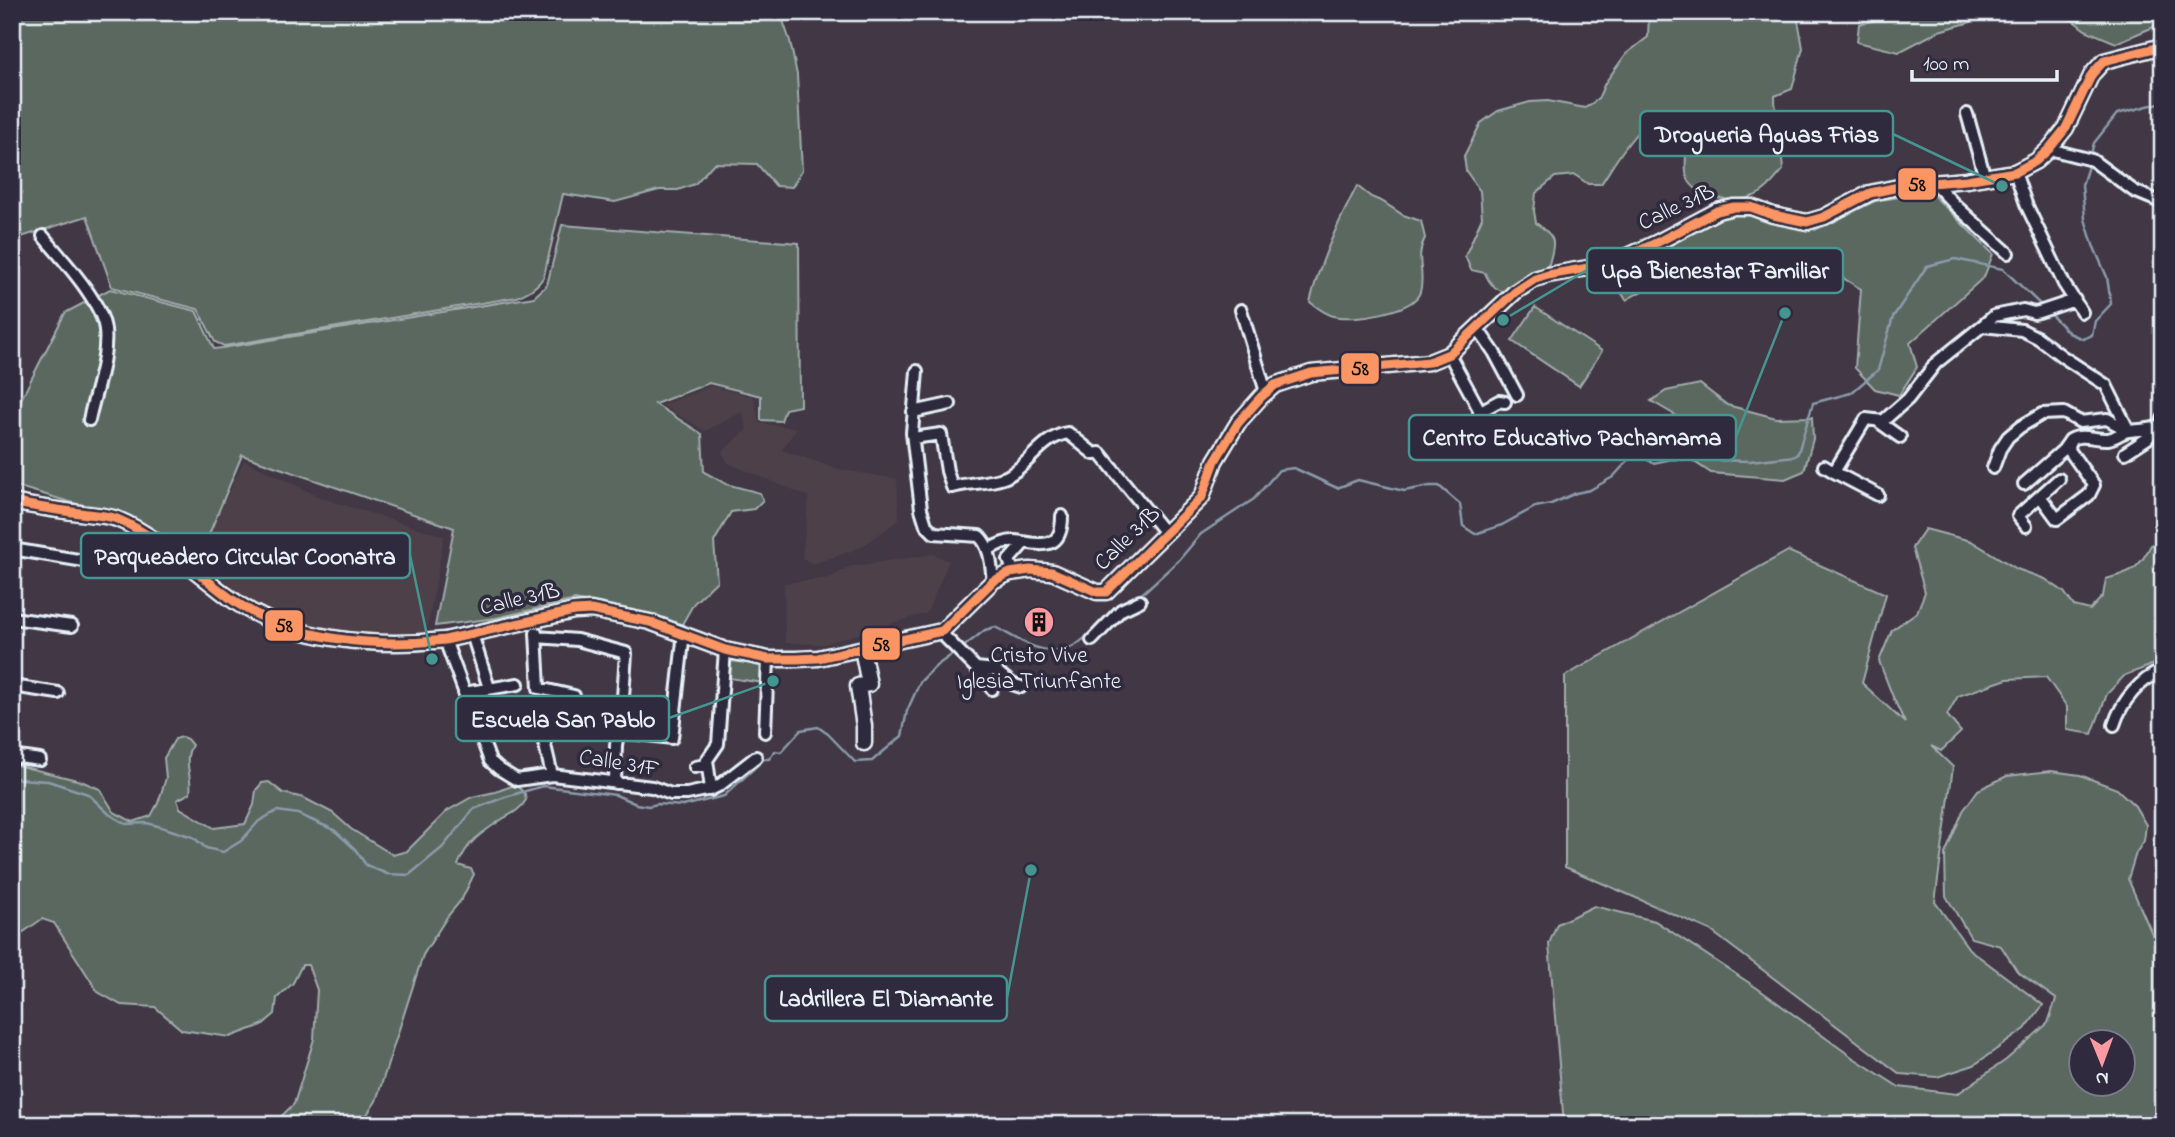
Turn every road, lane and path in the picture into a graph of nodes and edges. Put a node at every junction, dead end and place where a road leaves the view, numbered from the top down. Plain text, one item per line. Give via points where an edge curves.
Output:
1 (2163, 46) edge
2 (1967, 114) dead end
3 (2049, 149) junction
4 (2015, 172) junction
5 (1984, 178) junction
6 (1935, 184) junction
7 (2163, 203) edge
8 (43, 236) dead end
9 (2008, 253) dead end
10 (2075, 300) junction
11 (1241, 310) dead end
12 (2082, 312) dead end
13 (1982, 326) junction
14 (1478, 328) junction
15 (1449, 354) junction
16 (917, 371) dead end
17 (1266, 392) junction
18 (1517, 395) dead end
19 (1505, 402) dead end
20 (950, 404) dead end
21 (913, 412) junction
22 (1479, 412) junction
23 (89, 419) dead end
24 (1879, 422) junction
25 (2159, 424) edge
26 (2129, 431) junction
27 (1900, 437) dead end
28 (913, 438) junction
29 (2070, 440) junction
30 (1499, 446) dead end
31 (2125, 453) dead end
32 (1993, 468) dead end
33 (2059, 479) dead end
34 (2024, 484) dead end
35 (1878, 495) dead end
36 (2040, 496) junction
37 (12, 502) edge
38 (1062, 516) dead end
39 (2026, 526) dead end
40 (1166, 534) junction
41 (1024, 543) junction
42 (12, 549) edge
43 (988, 550) junction
44 (90, 562) dead end
45 (1014, 573) junction
46 (993, 581) junction
47 (1114, 601) junction
48 (1140, 601) dead end
49 (12, 618) edge
50 (535, 620) junction
51 (72, 626) dead end
52 (939, 631) junction
53 (472, 634) junction
54 (537, 637) junction
55 (445, 640) junction
56 (1092, 640) dead end
57 (683, 641) dead end
58 (591, 644) junction
59 (862, 649) junction
60 (725, 650) junction
61 (591, 657) dead end
62 (768, 659) junction
63 (972, 664) junction
64 (2163, 670) edge
65 (518, 684) dead end
66 (12, 686) edge
67 (1021, 687) dead end
68 (489, 688) junction
69 (992, 689) dead end
70 (58, 693) dead end
71 (464, 693) junction
72 (537, 719) dead end
73 (575, 724) junction
74 (2115, 725) dead end
75 (765, 732) dead end
76 (618, 734) junction
77 (544, 741) dead end
78 (863, 743) dead end
79 (12, 756) edge
80 (756, 757) dead end
81 (706, 760) junction
82 (40, 761) dead end
83 (695, 767) dead end
84 (552, 775) junction
85 (615, 783) junction
86 (710, 788) junction

1 - 3 street, Calle 31B via 2104,61
2 - 5 street
3 - 4 street, Calle 31B
3 - 7 street via 2086,158 2134,191
4 - 5 street, Calle 31B
4 - 10 street via 2026,204
5 - 6 street, Calle 31B
6 - 9 street
6 - 14 street, Calle 31B via 1908,184 1870,193 1807,222 1751,207 1717,211 1611,264 1535,279
8 - 23 street via 89,293 105,326 105,350
10 - 12 street
10 - 13 street via 2034,313 2022,310 1994,316
11 - 17 street
13 - 24 street via 1937,363 1908,399
13 - 26 street via 2022,330 2095,377 2106,385
14 - 15 street, Calle 31B
14 - 18 street
15 - 17 street, Calle 31B via 1429,362 1311,373
15 - 22 street
16 - 21 street
17 - 40 street, Calle 31B via 1215,461 1202,497
19 - 22 street
20 - 21 street
21 - 28 street
22 - 30 street
24 - 27 street
24 - 35 street via 1866,419 1829,469
25 - 26 street
25 - 31 street via 2148,438
26 - 29 street via 2106,439 2076,436
26 - 32 street via 2108,419 2080,422 2064,413 2042,414 2008,437
28 - 40 street via 941,434 953,487 1008,476 1050,439 1068,433 1094,454 1100,453
28 - 43 street via 926,525 934,533 979,537
29 - 34 street
29 - 36 street via 2069,450 2094,485 2089,495 2060,523
33 - 36 street
36 - 39 street via 2018,516
37 - 55 street, Calle 31B via 117,519 142,531 234,601 291,628 379,643
38 - 41 street via 1056,539 1040,547
40 - 47 street, Calle 31B
41 - 43 street via 1014,540
41 - 45 street via 1009,560
42 - 44 street
43 - 46 street
45 - 46 street, Calle 31B
45 - 47 street, Calle 31B via 1052,572
46 - 52 street, Calle 31B
47 - 48 street
47 - 56 street
49 - 51 street
50 - 53 street, Calle 31B
50 - 54 street
50 - 60 street, Calle 31B via 582,610 609,613 650,622
52 - 59 street, Calle 31B
52 - 63 street
53 - 55 street, Calle 31B
53 - 68 street
54 - 58 street
54 - 73 street via 540,688 574,696
55 - 71 street
57 - 76 street via 673,738
58 - 61 street
58 - 76 street via 626,653
59 - 62 street, Calle 31B via 818,658
59 - 78 street via 869,684 858,686
60 - 62 street, Calle 31B
60 - 81 street via 718,744
62 - 75 street
63 - 67 street via 995,670
63 - 69 street
64 - 74 street via 2128,697
65 - 68 street
66 - 70 street
68 - 71 street
71 - 84 street, Calle 31F via 490,761 517,780
72 - 73 street
73 - 76 street
76 - 85 street
77 - 84 street
79 - 82 street
80 - 86 street
81 - 83 street via 705,765
81 - 86 street
84 - 85 street, Calle 31F
85 - 86 street, Calle 31F via 671,794

